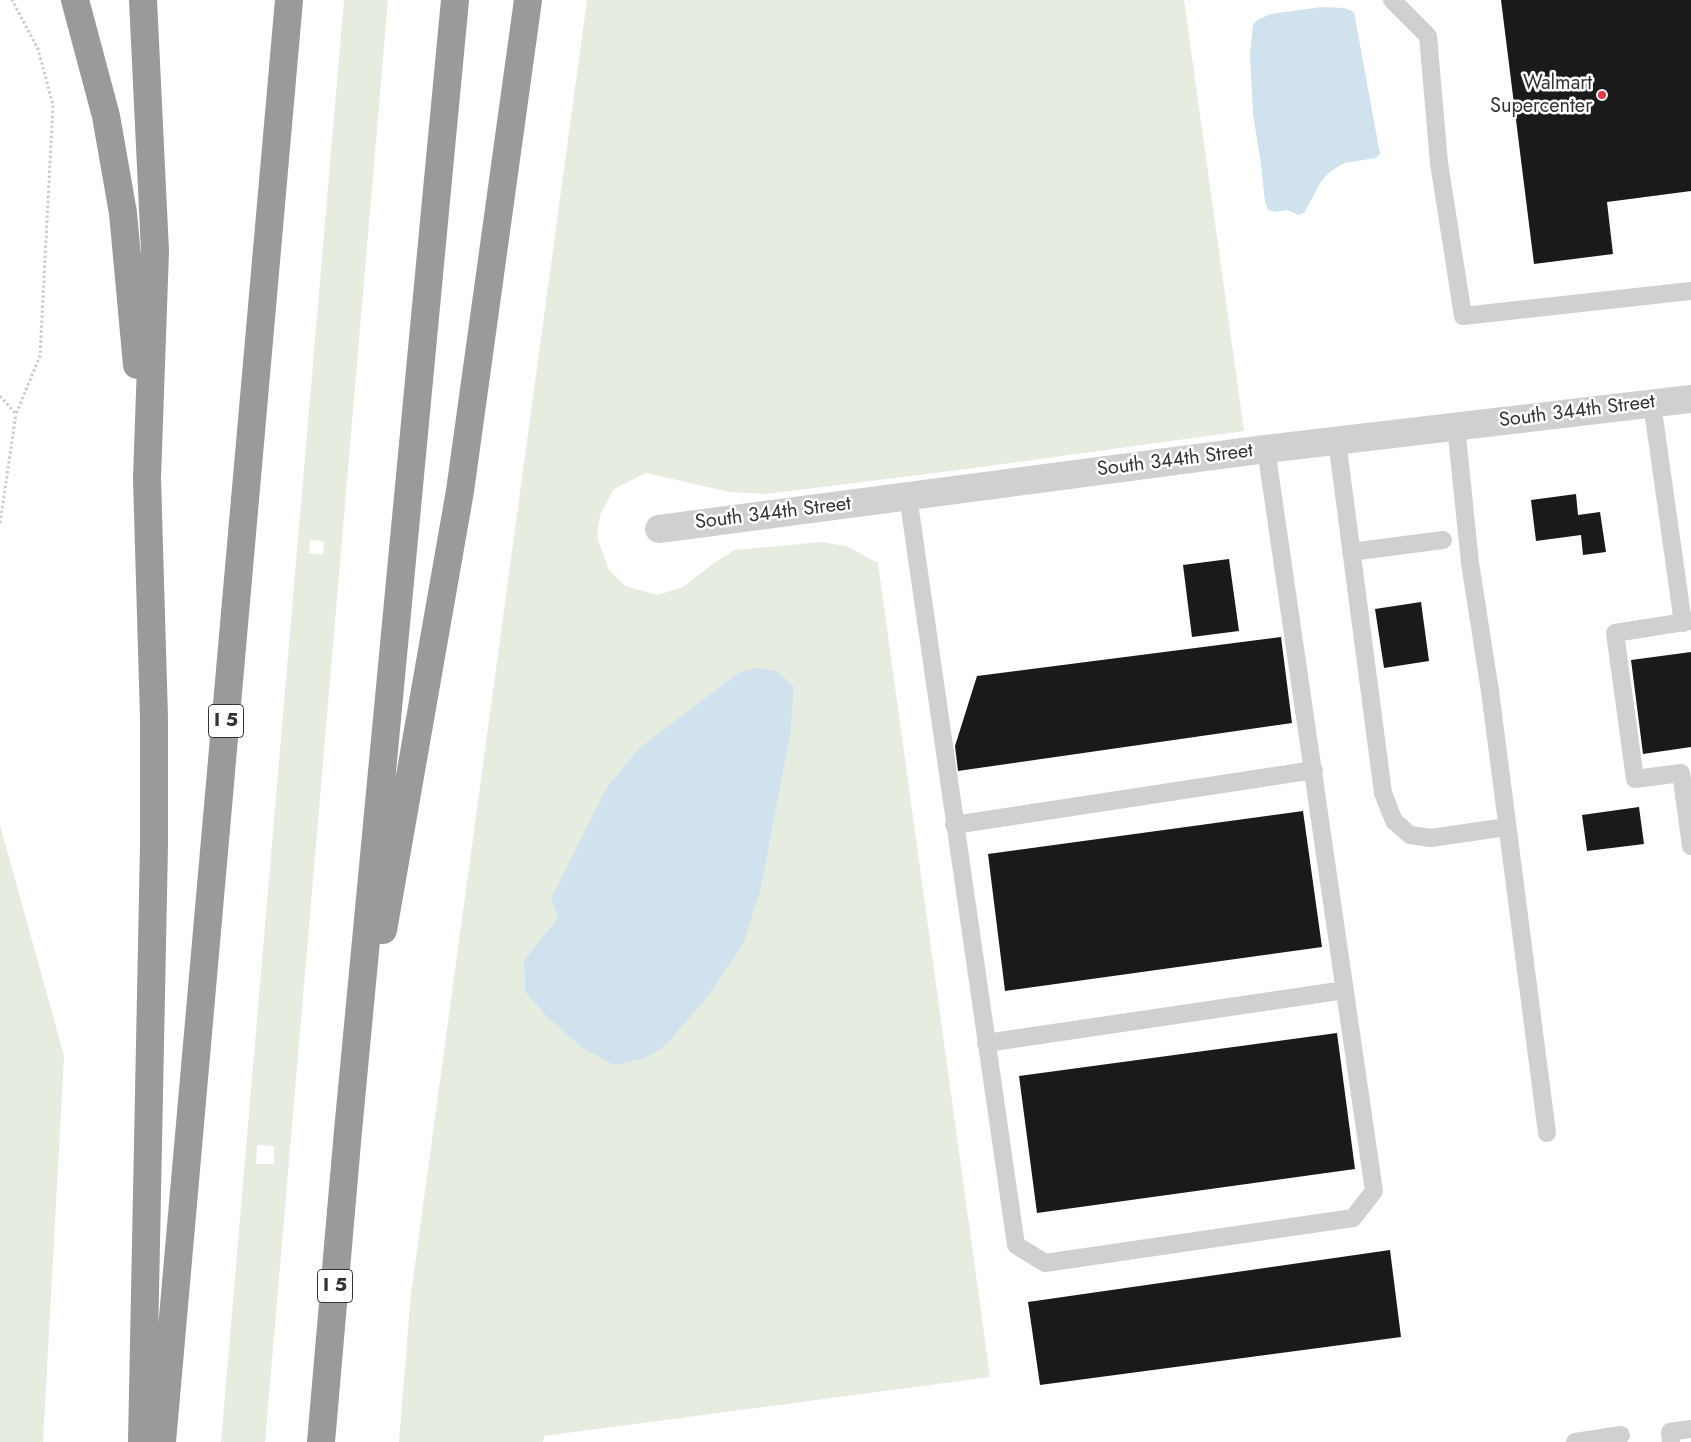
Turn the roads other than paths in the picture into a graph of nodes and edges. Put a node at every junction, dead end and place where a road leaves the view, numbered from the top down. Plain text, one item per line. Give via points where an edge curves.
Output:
1 (75, 0) edge
2 (143, 0) edge
3 (289, 0) edge
4 (455, 0) edge
5 (528, 0) edge
6 (1392, 0) edge
7 (1691, 290) edge
8 (1691, 398) edge
9 (1652, 403) junction
10 (1456, 426) junction
11 (1337, 441) junction
12 (1266, 449) junction
13 (147, 478) junction
14 (908, 496) junction
15 (659, 529) dead end
16 (1443, 540) dead end
17 (1351, 552) junction
18 (1687, 622) edge
19 (1314, 770) junction
20 (1688, 796) edge
21 (954, 825) junction
22 (1506, 827) junction
23 (1691, 846) edge
24 (1345, 990) junction
25 (986, 1043) junction
26 (348, 1131) junction
27 (1547, 1132) dead end
28 (1691, 1429) edge
29 (1621, 1435) dead end
30 (142, 1442) edge
31 (162, 1442) edge
32 (322, 1442) edge
33 (1575, 1442) edge
34 (1671, 1442) edge

1 - 13 highway via 106,116 123,213
2 - 13 highway via 155,251
3 - 31 highway, I 5
4 - 26 highway, I 5
5 - 26 highway via 460,491
6 - 7 lane via 1428,36 1439,163 1463,316
8 - 9 street, South 344th Street
9 - 10 street, South 344th Street
9 - 18 lane
10 - 11 street, South 344th Street
10 - 22 lane via 1470,563 1490,691
11 - 12 street, South 344th Street
11 - 17 lane
12 - 14 street, South 344th Street
12 - 19 lane
13 - 30 highway via 154,845
14 - 15 street, South 344th Street
14 - 21 lane
16 - 17 lane
17 - 22 lane via 1383,793 1394,821 1410,835 1431,838
18 - 20 lane via 1615,633 1635,780 1680,773
19 - 21 lane
19 - 24 lane
20 - 23 lane
21 - 25 lane
22 - 27 lane
24 - 25 lane
24 - 25 lane via 1374,1191 1353,1218 1334,1221 1045,1263 1016,1245
26 - 32 highway, I 5
28 - 34 lane via 1670,1432
29 - 33 lane

